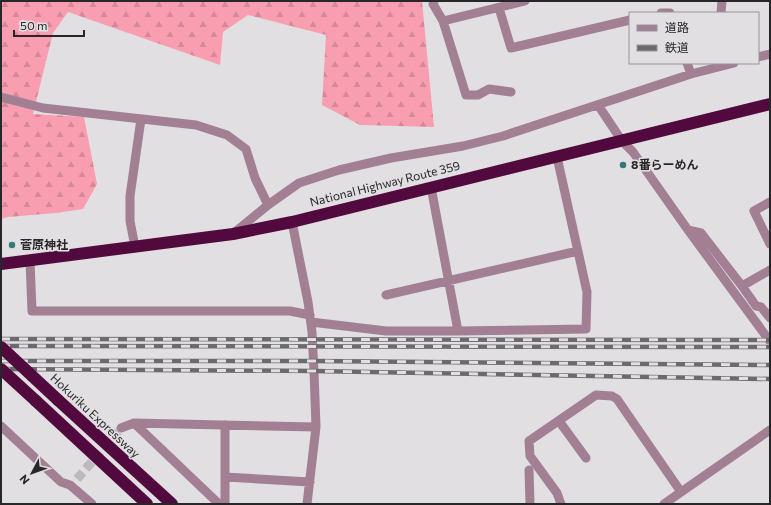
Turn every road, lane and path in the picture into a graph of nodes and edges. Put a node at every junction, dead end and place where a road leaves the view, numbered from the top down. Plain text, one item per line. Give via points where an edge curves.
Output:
1 (434, 1) edge
2 (525, 1) edge
3 (722, 1) edge
4 (499, 8) junction
5 (721, 12) edge
6 (629, 20) edge
7 (443, 21) junction
8 (770, 54) edge
9 (759, 57) edge
10 (687, 64) edge
11 (730, 64) edge
12 (691, 74) junction
13 (511, 92) dead end
14 (1, 97) edge
15 (770, 104) edge
16 (598, 105) junction
17 (141, 119) junction
18 (622, 141) junction
19 (557, 157) junction
20 (431, 187) junction
21 (770, 202) edge
22 (268, 206) junction
23 (292, 222) junction
24 (688, 230) junction
25 (233, 234) junction
26 (770, 244) edge
27 (135, 247) junction
28 (578, 251) junction
29 (30, 261) junction
30 (1, 264) edge
31 (770, 270) edge
32 (448, 282) junction
33 (742, 286) junction
34 (386, 295) dead end
35 (770, 318) edge
36 (310, 319) junction
37 (458, 331) junction
38 (769, 340) dead end
39 (1, 347) edge
40 (1, 369) edge
41 (559, 420) junction
42 (134, 423) junction
43 (225, 425) junction
44 (1, 426) edge
45 (316, 427) junction
46 (121, 428) tunnel mouth
47 (770, 430) edge
48 (586, 458) dead end
49 (529, 470) dead end
50 (225, 477) junction
51 (310, 482) junction
52 (681, 492) junction
53 (92, 504) edge
54 (147, 504) edge
55 (172, 504) edge
56 (220, 504) edge
57 (226, 504) edge
58 (307, 504) edge
59 (530, 504) edge
60 (561, 504) edge
61 (664, 504) edge

1 - 7 street
2 - 4 street
3 - 5 street
4 - 6 street via 511,48
4 - 7 street
7 - 13 street via 466,95 478,95 489,89
8 - 9 street
10 - 12 street
11 - 12 street
12 - 16 street
14 - 17 street via 44,108
15 - 18 highway, National Highway Route 359
16 - 18 street
16 - 22 street via 503,136 339,170 299,183
17 - 22 street via 196,125 228,135 246,149 255,178
17 - 27 street via 130,196 130,221
18 - 19 highway, National Highway Route 359
18 - 24 street via 633,152
19 - 20 highway, National Highway Route 359
19 - 28 street
20 - 23 highway, National Highway Route 359
20 - 32 street
21 - 26 street via 754,211
22 - 25 street
23 - 25 highway, National Highway Route 359
23 - 36 street
24 - 33 street via 701,233
24 - 38 street
25 - 27 highway, National Highway Route 359
27 - 29 highway, National Highway Route 359
28 - 32 street
28 - 37 street via 587,292 586,329
29 - 30 highway, National Highway Route 359
29 - 36 street via 32,311 290,311
31 - 33 street
32 - 34 street
32 - 37 street
33 - 35 street via 756,306 762,307
36 - 37 street via 386,331
36 - 45 street
39 - 55 highway, Hokuriku Expressway, bridge
40 - 54 highway, bridge
41 - 48 street
41 - 52 street via 596,395 612,396 617,399
41 - 60 street via 529,442 530,456 557,493
42 - 43 street
42 - 46 street
42 - 56 street
43 - 45 street
43 - 50 street
44 - 53 street via 61,482 73,482
45 - 51 street
47 - 52 street
49 - 59 street
50 - 51 street
50 - 57 street
51 - 58 street
52 - 61 street

